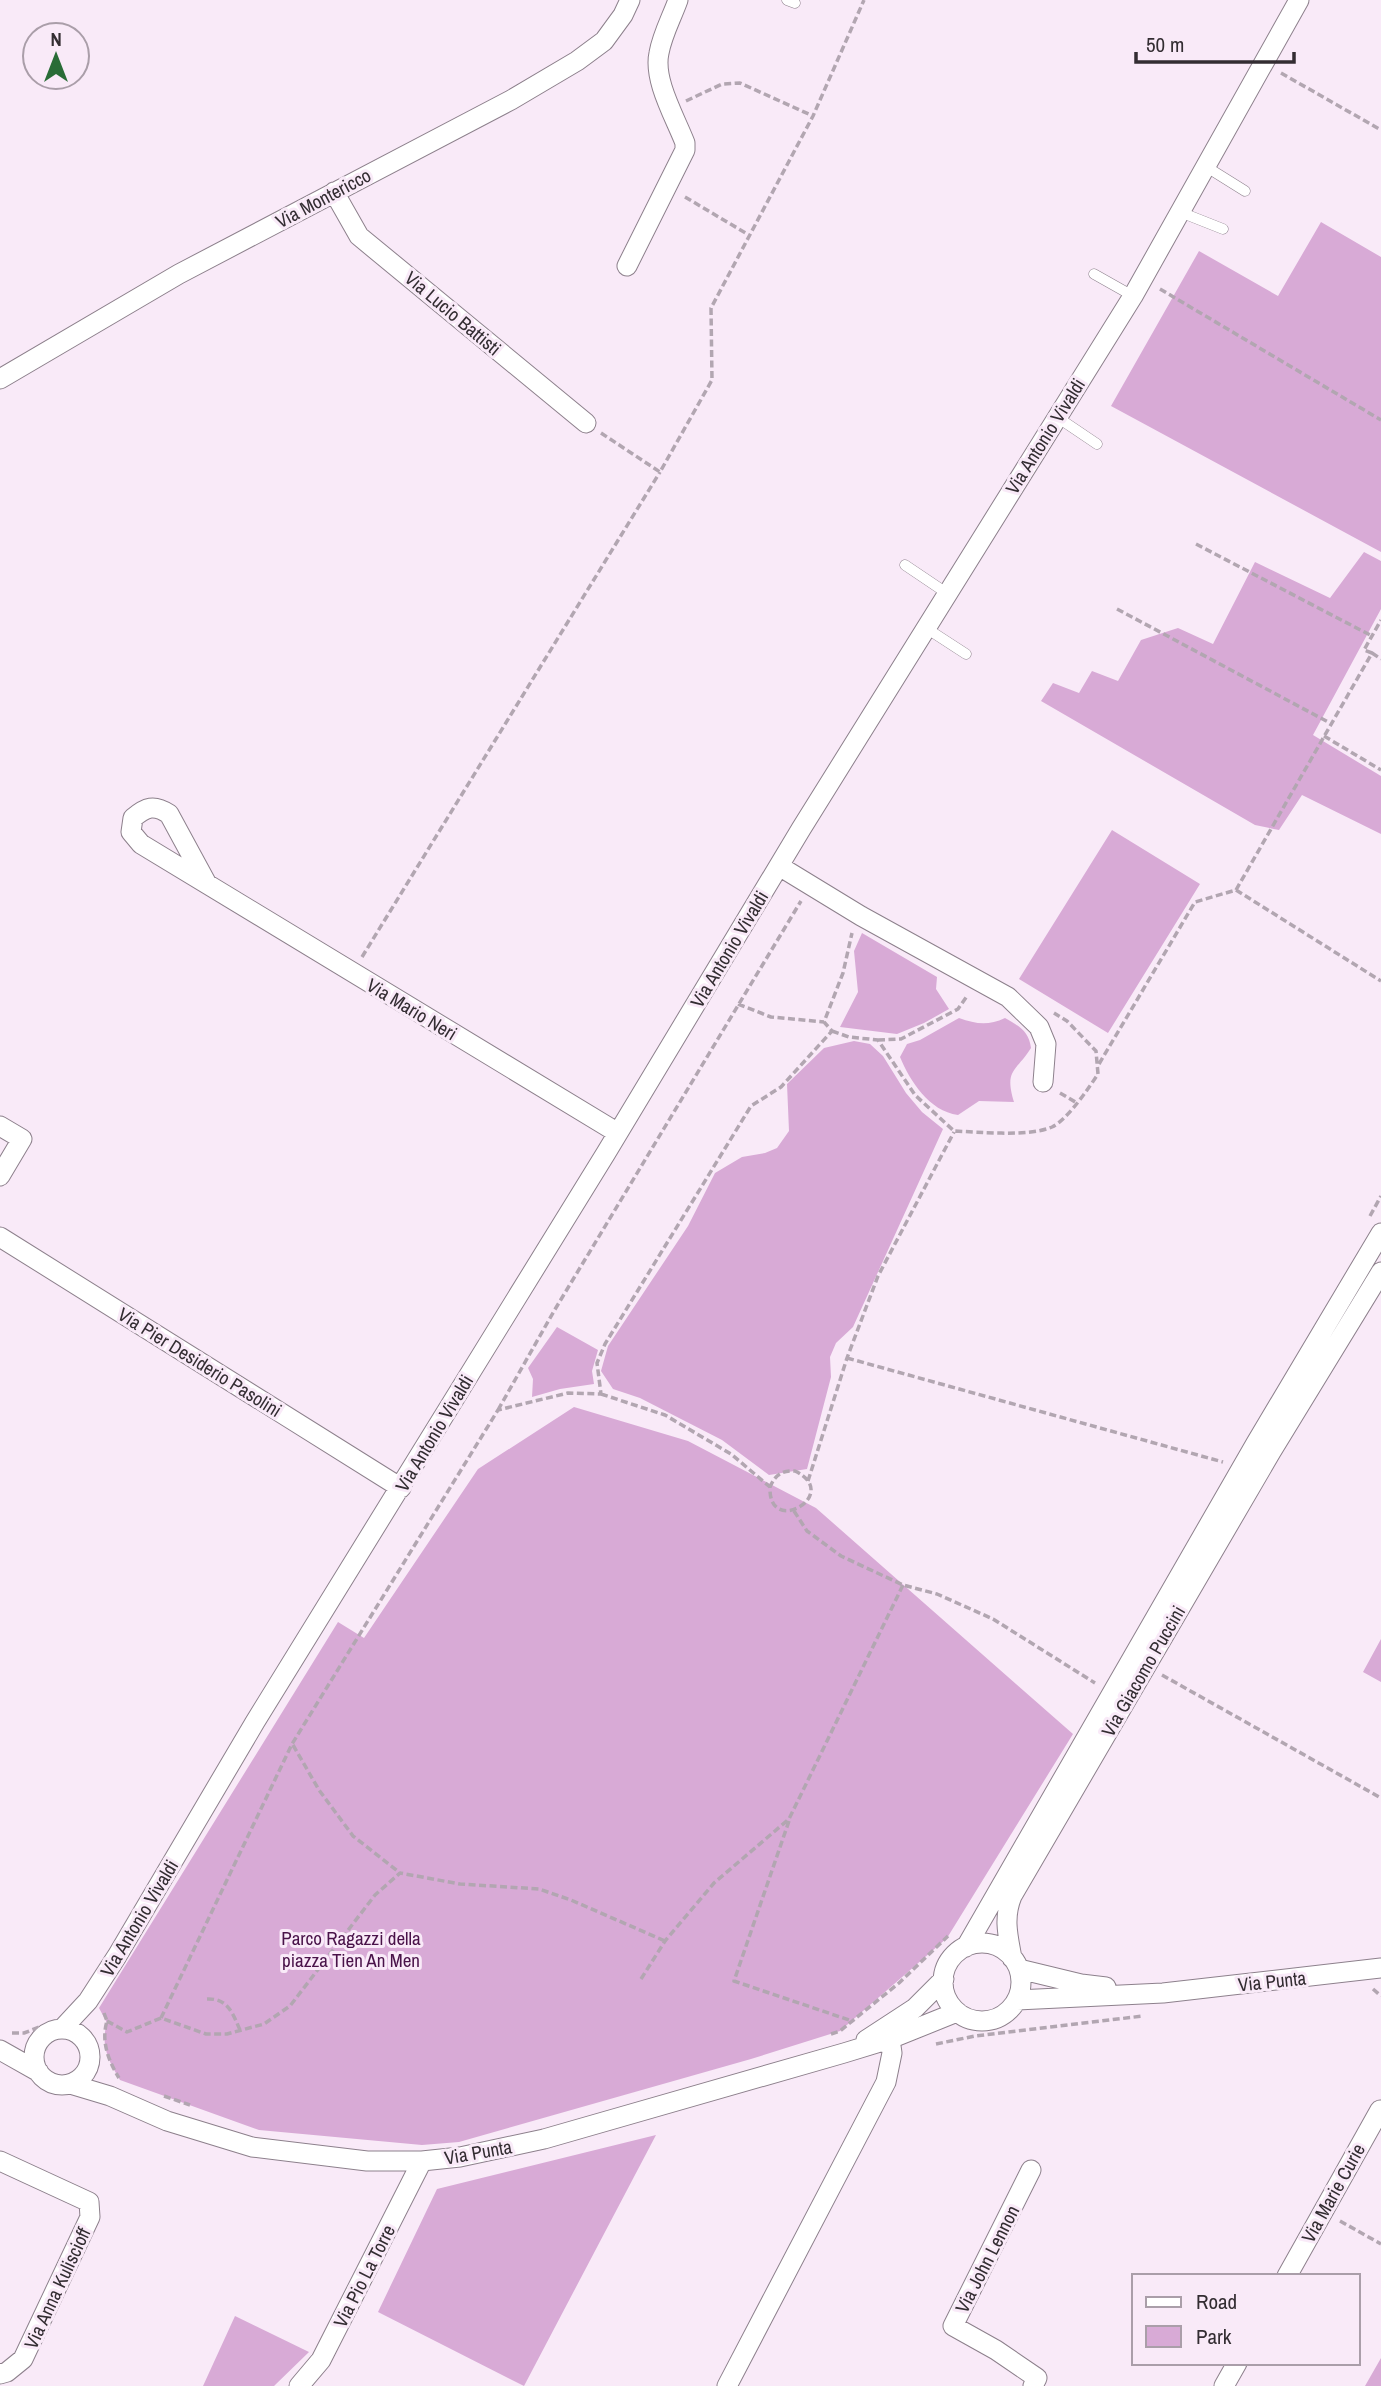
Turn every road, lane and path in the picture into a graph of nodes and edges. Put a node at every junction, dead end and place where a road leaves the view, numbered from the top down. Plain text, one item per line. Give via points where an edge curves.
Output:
1 (630, 0) edge
2 (678, 0) edge
3 (864, 0) edge
4 (1299, 0) edge
5 (1279, 72) dead end
6 (672, 108) junction
7 (813, 116) junction
8 (1381, 131) edge
9 (1205, 166) junction
10 (668, 187) junction
11 (1245, 191) dead end
12 (334, 192) junction
13 (1180, 212) junction
14 (1223, 229) dead end
15 (750, 235) junction
16 (626, 266) dead end
17 (1094, 274) dead end
18 (1156, 287) dead end
19 (1133, 296) junction
20 (0, 379) edge
21 (1057, 417) junction
22 (1381, 420) edge
23 (586, 423) joint
24 (1097, 443) dead end
25 (660, 472) junction
26 (1196, 544) dead end
27 (905, 565) dead end
28 (948, 594) junction
29 (1117, 609) dead end
30 (1381, 620) edge
31 (926, 628) junction
32 (1372, 636) junction
33 (1372, 653) junction
34 (966, 654) dead end
35 (1381, 659) edge
36 (1330, 723) junction
37 (1324, 736) junction
38 (1381, 770) edge
39 (779, 866) junction
40 (207, 884) dead end
41 (811, 885) junction
42 (1236, 890) junction
43 (861, 916) junction
44 (361, 958) dead end
45 (979, 981) junction
46 (1381, 981) edge
47 (738, 1004) junction
48 (1047, 1009) dead end
49 (824, 1022) junction
50 (832, 1031) junction
51 (878, 1040) junction
52 (1098, 1074) junction
53 (1044, 1082) dead end
54 (0, 1126) edge
55 (954, 1131) junction
56 (618, 1133) junction
57 (0, 1176) edge
58 (1381, 1233) edge
59 (0, 1237) edge
60 (1381, 1272) edge
61 (847, 1358) junction
62 (601, 1394) junction
63 (498, 1410) junction
64 (1263, 1448) junction
65 (1230, 1464) dead end
66 (808, 1480) junction
67 (770, 1487) junction
68 (401, 1488) junction
69 (1235, 1497) junction
70 (794, 1511) junction
71 (903, 1585) junction
72 (1146, 1667) junction
73 (1100, 1687) dead end
74 (292, 1744) junction
75 (1381, 1798) edge
76 (789, 1819) junction
77 (1038, 1836) junction
78 (400, 1873) junction
79 (665, 1941) junction
80 (966, 1947) junction
81 (1016, 1963) junction
82 (1381, 1968) edge
83 (641, 1979) dead end
84 (944, 1979) junction
85 (899, 1983) dead end
86 (1163, 1993) junction
87 (207, 1999) dead end
88 (1017, 2000) junction
89 (88, 2001) junction
90 (957, 2012) junction
91 (161, 2018) junction
92 (107, 2021) dead end
93 (852, 2021) junction
94 (1058, 2027) dead end
95 (62, 2029) junction
96 (240, 2031) junction
97 (80, 2036) junction
98 (827, 2036) dead end
99 (890, 2039) junction
100 (40, 2040) junction
101 (934, 2044) dead end
102 (3, 2051) edge
103 (844, 2053) junction
104 (98, 2063) junction
105 (39, 2072) junction
106 (70, 2084) junction
107 (115, 2088) junction
108 (158, 2094) dead end
109 (196, 2107) dead end
110 (1381, 2109) edge
111 (0, 2161) edge
112 (422, 2161) junction
113 (1031, 2170) dead end
114 (1323, 2211) junction
115 (1381, 2244) edge
116 (1288, 2274) edge
117 (1236, 2365) edge
118 (0, 2374) edge
119 (299, 2386) edge
120 (727, 2386) edge
121 (1033, 2386) edge
122 (1224, 2386) edge

1 - 12 street, Via Montericco via 604,40 577,61
2 - 6 street via 660,45 657,67
3 - 7 path
4 - 9 street, Via Antonio Vivaldi
5 - 8 path
6 - 7 path via 722,85 740,83
6 - 10 street via 685,150
7 - 15 path
9 - 11 lane
9 - 13 street, Via Antonio Vivaldi
10 - 15 path
10 - 16 street
12 - 20 street, Via Montericco via 179,274
12 - 23 street, Via Lucio Battisti via 359,236
13 - 14 lane
13 - 19 street, Via Antonio Vivaldi
15 - 25 path via 711,308 712,380
17 - 19 lane
18 - 22 path
19 - 21 street, Via Antonio Vivaldi
21 - 24 lane
21 - 28 street, Via Antonio Vivaldi
23 - 25 path
25 - 44 path
26 - 32 path
27 - 28 lane
28 - 31 street, Via Antonio Vivaldi
29 - 36 path
30 - 32 path
31 - 34 lane
31 - 39 street, Via Antonio Vivaldi
32 - 33 path via 1364,650
33 - 35 path
33 - 36 path
36 - 37 path
37 - 38 path
37 - 42 path
39 - 41 street
39 - 56 street, Via Antonio Vivaldi
40 - 56 street, Via Mario Neri
41 - 43 street
41 - 47 path
42 - 46 path
42 - 52 path via 1195,902 1098,1065
43 - 45 street
43 - 49 path via 851,934 843,973
45 - 51 path via 958,1009 901,1040
45 - 53 street via 1008,997 1039,1027 1046,1044
47 - 49 path via 771,1017
47 - 63 path
48 - 52 path via 1067,1021 1096,1051
49 - 50 path
50 - 51 path
50 - 62 path via 780,1087 751,1106 605,1344 597,1363
51 - 55 path via 915,1095
52 - 55 path via 1052,1126 1025,1132
54 - 57 street via 22,1139
55 - 61 path via 878,1276
56 - 68 street, Via Antonio Vivaldi
58 - 64 street, Via Giacomo Puccini
59 - 68 street, Via Pier Desiderio Pasolini
60 - 64 street, Via Giacomo Puccini
61 - 65 path
61 - 66 path
62 - 63 path via 568,1393
62 - 67 path via 665,1415 731,1454
63 - 74 path
64 - 69 street, Via Giacomo Puccini
66 - 67 path via 795,1471 784,1472
66 - 70 path via 809,1499
67 - 70 path via 776,1506
68 - 89 street, Via Antonio Vivaldi
69 - 72 street, Via Giacomo Puccini
69 - 77 street, Via Giacomo Puccini
70 - 71 path via 807,1531 841,1556
71 - 73 path via 937,1594 993,1619
71 - 76 path
72 - 75 path
72 - 77 street, Via Giacomo Puccini
74 - 78 path via 353,1836
74 - 91 path
76 - 79 path via 714,1883
76 - 93 path via 734,1980
77 - 80 street, Via Giacomo Puccini
77 - 81 street, Via Giacomo Puccini via 1006,1910
78 - 79 path via 460,1884 539,1889
78 - 96 path via 375,1895 290,2006 264,2024
79 - 83 path
80 - 81 street via 991,1944
80 - 84 street, Via Giacomo Puccini via 951,1960
81 - 86 street, Via Punta via 1081,1984
81 - 88 street, Via Giacomo Puccini via 1021,1979
82 - 86 street, Via Punta
84 - 90 street via 946,1997
84 - 103 street, Via Punta via 915,2008
85 - 93 path
86 - 88 street, Via Punta
87 - 96 path via 225,2003
88 - 90 street via 990,2020
89 - 95 street, Via Antonio Vivaldi
89 - 97 street, Via Antonio Vivaldi
90 - 99 street, Via Punta
91 - 92 path via 127,2032
91 - 96 path via 206,2034
93 - 98 path
94 - 101 path
95 - 97 street
95 - 100 street, Via Punta
97 - 104 street
99 - 103 street, Via Punta
99 - 120 street via 886,2082
100 - 102 street, Via Punta
100 - 105 street via 34,2056
102 - 105 street, Via Punta
103 - 112 street, Via Punta via 544,2139
104 - 106 street
104 - 107 street
104 - 107 path
105 - 106 street, Via Punta via 49,2082
106 - 107 street, Via Punta
107 - 112 street, Via Punta via 167,2121 252,2147 367,2161
108 - 109 path
110 - 114 street, Via Marie Curie
111 - 118 street, Via Anna Kuliscioff via 89,2203 90,2217 23,2360
112 - 119 street, Via Pio La Torre via 321,2360
113 - 121 street, Via John Lennon via 953,2326 1037,2378
114 - 115 path
114 - 116 street, Via Marie Curie
117 - 122 street

